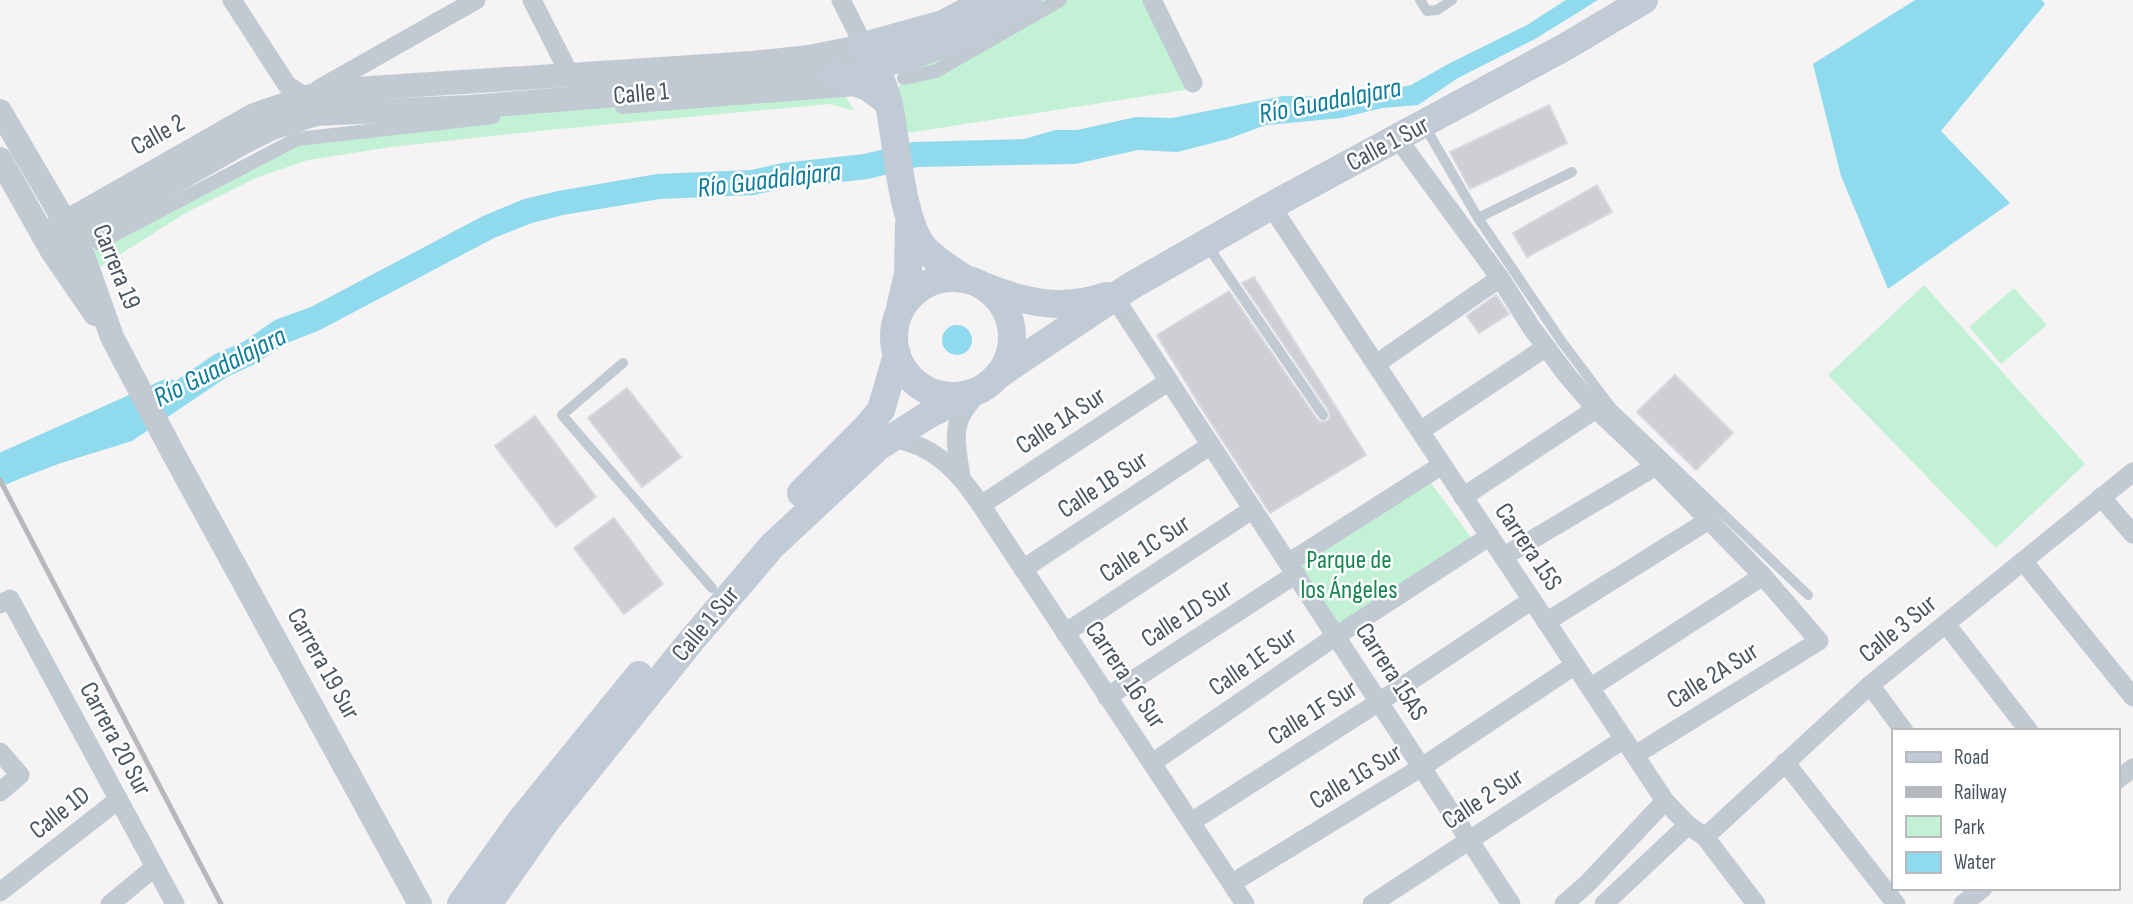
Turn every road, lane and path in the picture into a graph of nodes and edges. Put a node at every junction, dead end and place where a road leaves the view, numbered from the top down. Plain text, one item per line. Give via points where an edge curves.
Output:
1 (232, 0) edge
2 (476, 0) edge
3 (532, 0) edge
4 (841, 0) edge
5 (988, 0) edge
6 (1028, 0) edge
7 (1060, 0) edge
8 (1152, 0) edge
9 (1420, 0) edge
10 (1452, 0) edge
11 (1644, 0) edge
12 (930, 51) junction
13 (835, 75) joint
14 (571, 76) junction
15 (904, 78) dead end
16 (877, 81) junction
17 (1194, 83) dead end
18 (306, 97) junction
19 (581, 98) junction
20 (0, 111) edge
21 (1424, 125) junction
22 (1398, 139) junction
23 (244, 142) junction
24 (0, 159) edge
25 (1572, 172) dead end
26 (1271, 206) junction
27 (909, 214) junction
28 (1478, 218) junction
29 (79, 235) junction
30 (48, 243) junction
31 (1207, 244) junction
32 (1500, 278) junction
33 (974, 283) junction
34 (1119, 292) junction
35 (897, 318) junction
36 (112, 337) junction
37 (1545, 348) junction
38 (897, 355) junction
39 (623, 363) dead end
40 (1376, 364) junction
41 (1169, 381) junction
42 (985, 385) junction
43 (881, 410) junction
44 (1596, 410) junction
45 (1323, 415) dead end
46 (1420, 431) junction
47 (893, 437) junction
48 (1211, 445) junction
49 (1442, 465) junction
50 (1656, 466) junction
51 (2133, 472) edge
52 (961, 477) junction
53 (1463, 497) junction
54 (2101, 497) junction
55 (981, 505) junction
56 (1253, 509) junction
57 (1709, 520) junction
58 (2133, 534) edge
59 (1490, 536) junction
60 (1503, 557) junction
61 (2023, 561) junction
62 (1292, 568) junction
63 (1023, 569) junction
64 (1763, 576) junction
65 (712, 588) junction
66 (1808, 595) dead end
67 (1532, 600) junction
68 (5, 602) edge
69 (1546, 622) junction
70 (1946, 624) junction
71 (1065, 633) junction
72 (1336, 636) junction
73 (1575, 665) junction
74 (1870, 685) junction
75 (1590, 688) junction
76 (1107, 697) junction
77 (2133, 697) edge
78 (1379, 702) junction
79 (1903, 729) edge
80 (2027, 729) edge
81 (1629, 747) junction
82 (0, 752) edge
83 (1785, 762) junction
84 (1152, 763) junction
85 (1422, 768) junction
86 (0, 792) edge
87 (118, 800) junction
88 (1665, 801) junction
89 (1191, 822) junction
90 (1688, 825) junction
91 (1705, 837) junction
92 (1469, 840) junction
93 (155, 867) junction
94 (1232, 883) junction
95 (1980, 890) edge
96 (0, 892) edge
97 (1611, 902) edge
98 (110, 904) edge
99 (175, 904) edge
100 (420, 904) edge
101 (461, 904) edge
102 (488, 904) edge
103 (1245, 904) edge
104 (1372, 904) edge
105 (1511, 904) edge
106 (1564, 904) edge
107 (1756, 904) edge
108 (1896, 904) edge
109 (1963, 904) edge

1 - 18 street via 287,85
2 - 18 street, Calle 2
3 - 14 street
4 - 16 street
5 - 16 main road, Calle 1 via 943,24
6 - 12 main road, Calle 1
7 - 15 street via 936,71
8 - 17 street
9 - 10 lane via 1427,11
11 - 21 main road, Calle 1 Sur
12 - 16 main road, Calle 1
12 - 16 main road via 906,63 895,79
13 - 16 main road
13 - 19 street, Calle 1
14 - 16 street, Calle 1 via 809,57
14 - 18 street, Calle 1 via 340,90
14 - 19 street
16 - 27 main road
16 - 29 street via 786,95 515,114 297,139
18 - 23 street, Calle 2
18 - 29 street, Calle 2 via 254,115
19 - 23 street, Calle 1 via 316,114
20 - 29 street, Carrera 19
21 - 22 main road, Calle 1 Sur
21 - 28 lane
22 - 26 main road, Calle 1 Sur
22 - 32 street
23 - 29 street, Calle 2
24 - 30 street, Carrera 19
25 - 28 lane
26 - 31 main road, Calle 1 Sur
26 - 40 street, Carrera 15S
27 - 33 main road via 925,249
27 - 35 main road via 908,274
28 - 66 lane via 1611,407
29 - 30 street, Calle 2
29 - 36 street, Carrera 19
30 - 36 street, Carrera 19
31 - 34 main road, Calle 1 Sur
31 - 45 lane
32 - 37 street
32 - 40 street
33 - 34 main road, Calle 1 Sur via 1041,303 1081,303
33 - 35 main road via 949,278 929,283 915,292
33 - 42 main road via 997,298 1011,329 1007,360
34 - 41 street, Carrera 15AS
34 - 42 main road, Calle 1 Sur
35 - 38 main road
36 - 100 street, Carrera 19 Sur
37 - 44 street
37 - 46 street
38 - 42 main road via 919,386 937,394 955,396
38 - 43 main road, Calle 1 Sur
39 - 65 lane via 562,415
40 - 46 street, Carrera 15S
41 - 48 street, Carrera 15AS
41 - 55 street, Calle 1A Sur
42 - 47 main road, Calle 1 Sur
42 - 52 street, Carrera 16 Sur via 967,403 955,432
43 - 47 street via 879,420
43 - 65 main road, Calle 1 Sur
44 - 50 street
44 - 53 street
46 - 49 street, Carrera 15S
47 - 52 street, Carrera 16 Sur via 926,449
47 - 102 main road, Calle 1 Sur via 772,546 556,810
48 - 56 street, Carrera 15AS
48 - 63 street, Calle 1B Sur
49 - 53 street, Carrera 15S
49 - 62 street
50 - 57 street
50 - 60 street
51 - 54 street, Calle 3 Sur
52 - 55 street, Carrera 16 Sur
53 - 59 street, Carrera 15S
54 - 58 street
54 - 61 street, Calle 3 Sur
55 - 63 street, Carrera 16 Sur
56 - 62 street, Carrera 15AS
56 - 71 street, Calle 1C Sur
57 - 64 street
57 - 69 street
59 - 60 street, Carrera 15S
59 - 72 street, Calle 1E Sur
60 - 67 street, Carrera 15S
61 - 70 street, Calle 3 Sur
61 - 77 street
62 - 72 street, Carrera 15AS
62 - 76 street, Calle 1D Sur
63 - 71 street, Carrera 16 Sur
64 - 75 street
64 - 81 street, Calle 2A Sur via 1819,641
65 - 101 main road, Calle 1 Sur via 521,820
67 - 69 street, Carrera 15S
67 - 78 street, Calle 1F Sur
68 - 87 street, Carrera 20 Sur
69 - 73 street, Carrera 15S
70 - 74 street, Calle 3 Sur
70 - 80 street
71 - 76 street, Carrera 16 Sur
72 - 78 street, Carrera 15AS
72 - 84 street, Calle 1E Sur
73 - 75 street, Carrera 15S
73 - 85 street, Calle 1G Sur
74 - 79 street
74 - 83 street, Calle 3 Sur
75 - 81 street, Carrera 15S
76 - 84 street, Carrera 16 Sur
78 - 85 street, Carrera 15AS
78 - 89 street, Calle 1F Sur
81 - 88 street, Carrera 15S
81 - 92 street, Calle 2 Sur
82 - 86 street via 20,775
83 - 91 street, Calle 3 Sur
83 - 108 street
84 - 89 street, Carrera 16 Sur
85 - 92 street, Carrera 15AS
85 - 94 street, Calle 1G Sur
87 - 93 street, Carrera 20 Sur
87 - 96 street, Calle 1D
88 - 90 street, Carrera 15S
88 - 106 street
89 - 94 street, Carrera 16 Sur
90 - 91 street, Carrera 15S
90 - 97 street
91 - 107 street, Carrera 15S
92 - 104 street, Calle 2 Sur
92 - 105 street, Carrera 15AS
93 - 98 street
93 - 99 street, Carrera 20 Sur
94 - 103 street, Carrera 16 Sur
95 - 109 street

